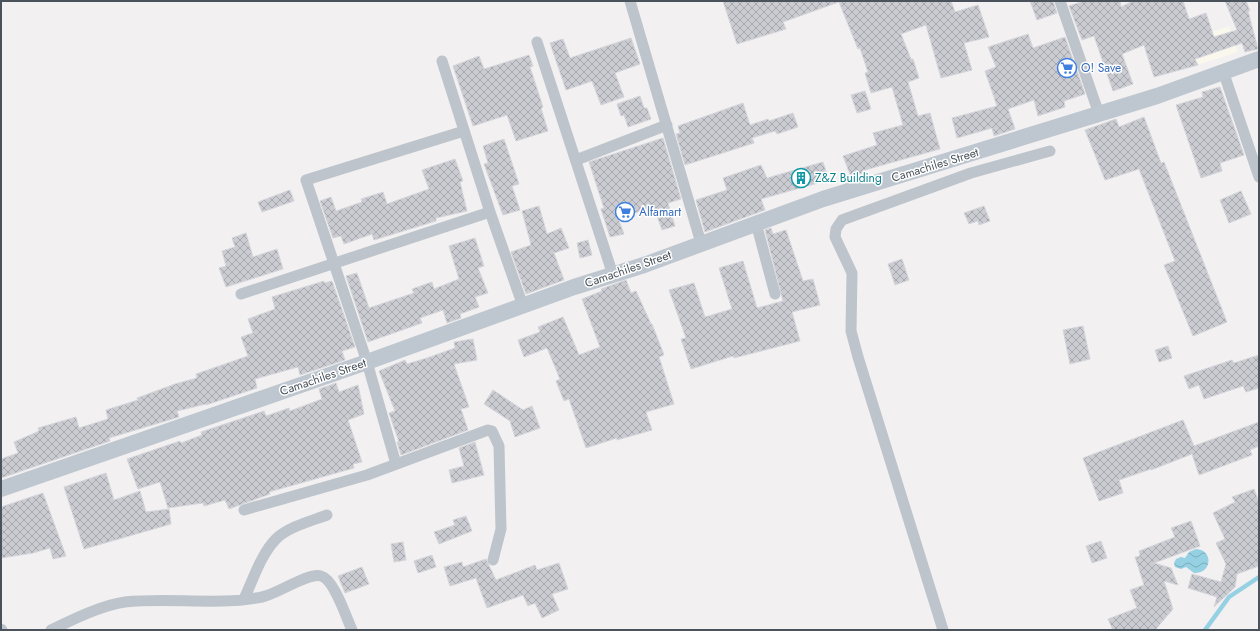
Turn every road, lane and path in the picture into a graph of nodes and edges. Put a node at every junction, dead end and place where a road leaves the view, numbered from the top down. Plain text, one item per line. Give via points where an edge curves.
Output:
1 (630, 1) edge
2 (1060, 1) edge
3 (537, 42) dead end
4 (1259, 60) edge
5 (442, 61) dead end
6 (1223, 71) junction
7 (1099, 114) junction
8 (667, 125) junction
9 (464, 131) junction
10 (1050, 150) dead end
11 (576, 160) junction
12 (1259, 177) edge
13 (490, 212) junction
14 (756, 223) junction
15 (701, 243) junction
16 (334, 264) junction
17 (613, 275) junction
18 (242, 294) dead end
19 (775, 294) dead end
20 (523, 306) junction
21 (367, 362) junction
22 (396, 464) junction
23 (1, 489) edge
24 (244, 510) dead end
25 (327, 515) dead end
26 (493, 560) dead end
27 (244, 599) junction
28 (51, 630) edge
29 (352, 630) edge
30 (944, 630) edge

1 - 8 street
2 - 7 street
3 - 11 street
4 - 6 street, Camachiles Street
5 - 9 street
6 - 7 street, Camachiles Street
6 - 12 street
7 - 14 street, Camachiles Street via 823,199
8 - 11 street
8 - 15 street
9 - 13 street
9 - 16 street via 306,180
10 - 30 street via 964,176 842,220 836,229 835,237 852,273 852,330 858,357
11 - 17 street
13 - 16 street
13 - 20 street
14 - 15 street, Camachiles Street
14 - 19 street
15 - 17 street, Camachiles Street
16 - 18 street
16 - 21 street
17 - 20 street, Camachiles Street
20 - 21 street, Camachiles Street
21 - 22 street
21 - 23 street, Camachiles Street
22 - 24 street
22 - 26 street via 488,430 492,431 499,446 501,528
25 - 27 street via 296,527 277,538 269,548
27 - 28 street via 205,602 124,602
27 - 29 street via 263,597 281,591 314,575 323,576 330,581

